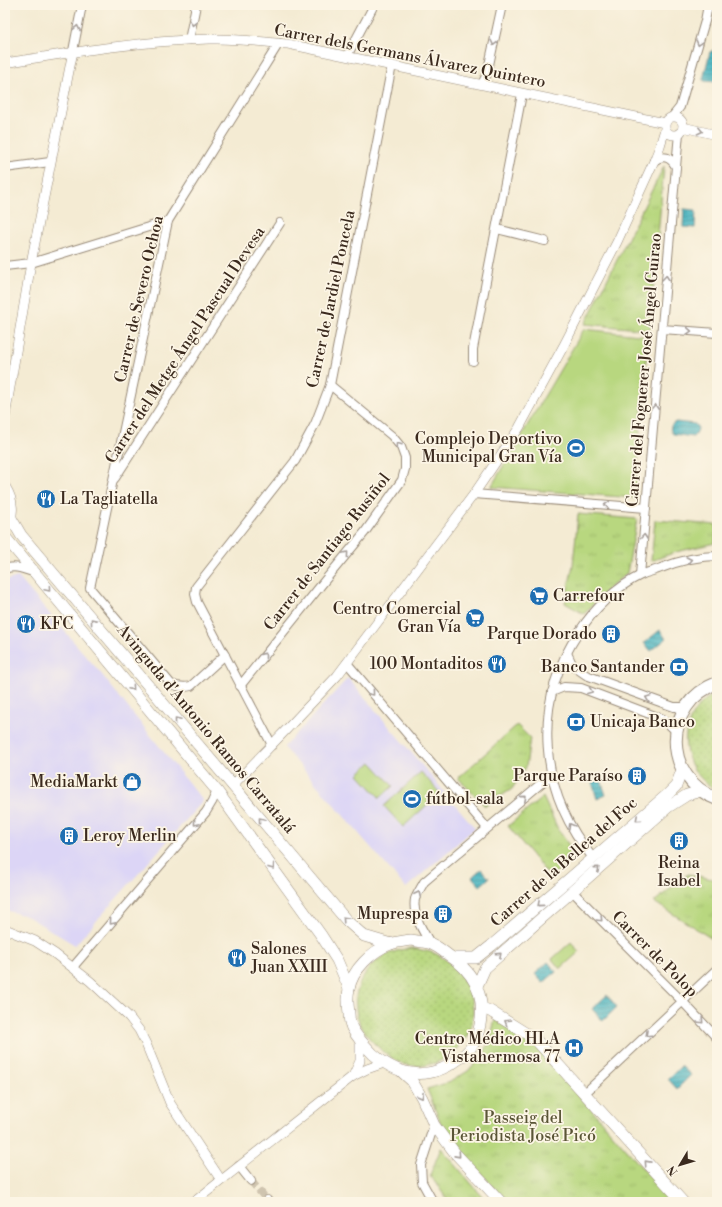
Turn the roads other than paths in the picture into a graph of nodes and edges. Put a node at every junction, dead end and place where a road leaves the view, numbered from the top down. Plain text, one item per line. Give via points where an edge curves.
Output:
1 (82, 5) edge
2 (196, 5) edge
3 (374, 5) edge
4 (502, 5) edge
5 (708, 5) edge
6 (189, 40) junction
7 (279, 43) junction
8 (73, 52) junction
9 (347, 56) junction
10 (5, 63) edge
11 (392, 66) junction
12 (482, 84) junction
13 (522, 94) junction
14 (672, 127) junction
15 (717, 135) edge
16 (654, 160) junction
17 (50, 162) junction
18 (676, 167) junction
19 (5, 168) edge
20 (168, 221) junction
21 (280, 223) dead end
22 (497, 229) junction
23 (546, 241) dead end
24 (31, 263) junction
25 (5, 266) edge
26 (662, 329) junction
27 (717, 333) edge
28 (473, 361) dead end
29 (330, 385) junction
30 (5, 418) edge
31 (113, 482) junction
32 (5, 488) edge
33 (474, 494) junction
34 (646, 508) junction
35 (8, 522) edge
36 (5, 537) edge
37 (717, 556) edge
38 (5, 569) edge
39 (35, 573) junction
40 (640, 576) junction
41 (90, 588) joint
42 (567, 653) junction
43 (225, 655) junction
44 (347, 663) junction
45 (717, 674) edge
46 (713, 685) edge
47 (240, 686) junction
48 (552, 692) junction
49 (686, 707) junction
50 (676, 731) junction
51 (272, 745) junction
52 (682, 770) junction
53 (551, 775) junction
54 (232, 786) junction
55 (217, 791) junction
56 (701, 791) junction
57 (717, 799) edge
58 (487, 828) junction
59 (594, 858) junction
60 (572, 891) junction
61 (5, 929) edge
62 (430, 943) junction
63 (390, 944) junction
64 (454, 958) junction
65 (73, 967) junction
66 (717, 969) edge
67 (477, 986) junction
68 (349, 988) junction
69 (682, 1001) junction
70 (482, 1008) junction
71 (717, 1038) edge
72 (360, 1040) junction
73 (384, 1063) junction
74 (402, 1072) junction
75 (353, 1076) junction
76 (585, 1093) junction
77 (434, 1125) junction
78 (239, 1166) junction
79 (222, 1180) junction
80 (251, 1181) tunnel mouth
81 (194, 1202) edge
82 (433, 1202) edge
83 (502, 1202) edge
84 (683, 1202) edge

8 -> 1 street
2 -> 6 street
3 - 9 street
4 -> 12 street via 487,74
5 -> 14 street
6 - 7 street, Carrer dels Germans Álvarez Quintero via 232,39
6 - 8 street, Carrer dels Germans Álvarez Quintero via 157,41
7 - 9 street, Carrer dels Germans Álvarez Quintero
7 - 20 street, Carrer de Severo Ochoa
8 - 10 street, Carrer dels Germans Álvarez Quintero
8 - 17 street
9 - 11 street, Carrer dels Germans Álvarez Quintero
11 - 12 street, Carrer dels Germans Álvarez Quintero
11 - 29 street, Carrer de Jardiel Poncela
12 - 13 street, Carrer dels Germans Álvarez Quintero
13 - 14 street, Carrer dels Germans Álvarez Quintero
13 - 22 street
14 -> 15 street, Carrer dels Germans Álvarez Quintero
14 - 16 street
14 - 18 street, Carrer del Foguerer José Ángel Guirao
16 - 18 street via 669,158
16 - 33 street via 610,256 563,347 518,428
17 - 19 street
17 - 24 street
26 -> 18 street, Carrer del Foguerer José Ángel Guirao
20 - 24 street
20 - 31 street, Carrer de Severo Ochoa
21 - 31 street, Carrer del Metge Ángel Pascual Devesa
22 - 23 street
22 - 28 street via 473,348
24 - 25 street
24 - 30 street
26 -> 27 street
34 -> 26 street, Carrer del Foguerer José Ángel Guirao
29 - 43 street, Carrer de Jardiel Poncela via 315,424 295,461 196,587 198,602
47 -> 29 street, Carrer de Santiago Rusiñol via 365,532 402,480 405,458 401,447 392,436
31 - 41 street, Carrer de Severo Ochoa
32 - 35 main road via 12,511
34 -> 33 street
33 - 44 street
40 -> 34 street, Carrer del Foguerer José Ángel Guirao
54 -> 35 main road, Avinguda d'Antonio Ramos Carratalá
36 - 39 main road, Avinguda d'Antonio Ramos Carratalá
40 -> 37 street via 684,560
38 - 39 street via 22,568
39 -> 55 main road, Avinguda d'Antonio Ramos Carratalá
40 - 42 street via 609,597 598,608
41 - 43 street, Avinguda d'Antonio Ramos Carratalá via 171,684 177,687 191,686
42 - 48 street
49 -> 42 street via 674,707 586,674 573,666
43 - 47 street, Carrer de Jardiel Poncela
44 - 51 street
44 -> 58 street
45 - 46 main road
46 - 49 main road via 696,695
47 - 51 street, Carrer de Jardiel Poncela
48 -> 50 street via 564,687 581,688 663,719
48 - 53 street via 547,733
49 - 50 main road
50 - 52 main road via 676,751
51 - 54 street
52 - 56 main road via 690,782
52 -> 59 main road, Carrer de la Bellea del Foc via 676,786
58 -> 53 street
59 -> 53 street via 568,821
63 -> 54 main road, Avinguda d'Antonio Ramos Carratalá via 364,936 347,922
55 -> 65 street via 206,812
55 -> 68 main road, Avinguda d'Antonio Ramos Carratalá via 321,935 337,960
56 - 57 main road
60 -> 56 main road, Carrer de la Bellea del Foc via 668,807 687,795
62 -> 58 street via 418,922 415,899 424,882
59 -> 64 main road, Carrer de la Bellea del Foc via 476,958
67 -> 60 main road, Carrer de la Bellea del Foc via 485,968
60 -> 69 street, Carrer de Polop
61 - 65 street via 35,941
62 - 63 main road via 411,940
62 - 64 main road
63 - 68 main road via 371,954 358,969
64 - 67 main road via 464,966
65 - 79 street via 129,1017 139,1030 170,1103
66 - 69 street
67 - 70 main road
68 - 72 main road via 349,1017 352,1028
69 -> 71 street, Carrer de Polop
69 -> 76 street
70 - 74 main road via 478,1034 470,1051 455,1063 439,1071 418,1075
76 -> 70 main road via 535,1039
72 - 73 main road
72 - 75 street via 360,1061
73 - 74 main road
73 - 75 street
74 -> 77 main road via 412,1081
75 - 78 street
84 -> 76 main road
77 - 82 street via 421,1165 422,1182
77 -> 83 main road via 456,1153
78 - 79 street
78 - 80 street
79 - 81 street

